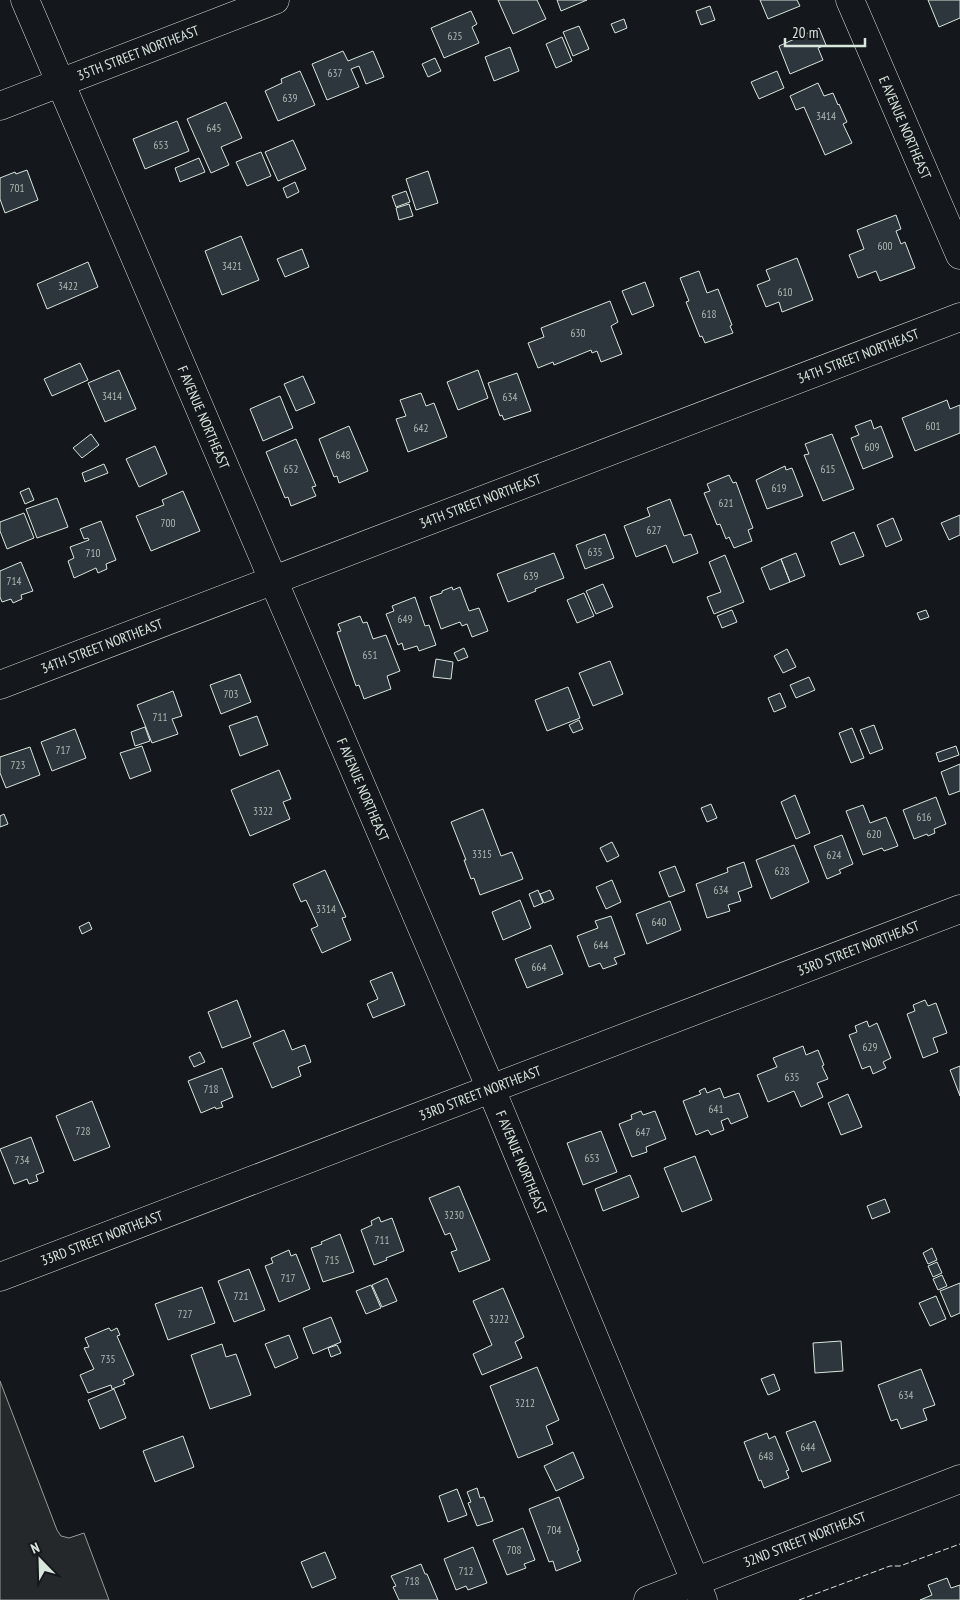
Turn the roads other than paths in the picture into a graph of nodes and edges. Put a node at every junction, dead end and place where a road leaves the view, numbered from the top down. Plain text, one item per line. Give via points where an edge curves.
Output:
1 (25, 0) edge
2 (275, 0) edge
3 (850, 0) edge
4 (60, 83) junction
5 (0, 106) edge
6 (960, 256) edge
7 (960, 317) edge
8 (273, 580) junction
9 (0, 685) edge
10 (960, 910) edge
11 (491, 1089) junction
12 (0, 1277) edge
13 (960, 1479) edge
14 (699, 1591) edge
15 (648, 1600) edge

1 - 4 street, F AVENUE NORTHEAST
2 - 4 street, 35TH STREET NORTHEAST
3 - 6 street, E AVENUE NORTHEAST
4 - 5 street, 35TH STREET NORTHEAST
4 - 8 street, F AVENUE NORTHEAST
7 - 8 street, 34TH STREET NORTHEAST
8 - 9 street, 34TH STREET NORTHEAST
8 - 11 street, F AVENUE NORTHEAST
10 - 11 street, 33RD STREET NORTHEAST
11 - 12 street, 33RD STREET NORTHEAST
11 - 14 street, F AVENUE NORTHEAST
13 - 14 street, 32ND STREET NORTHEAST
14 - 15 street, 32ND STREET NORTHEAST

